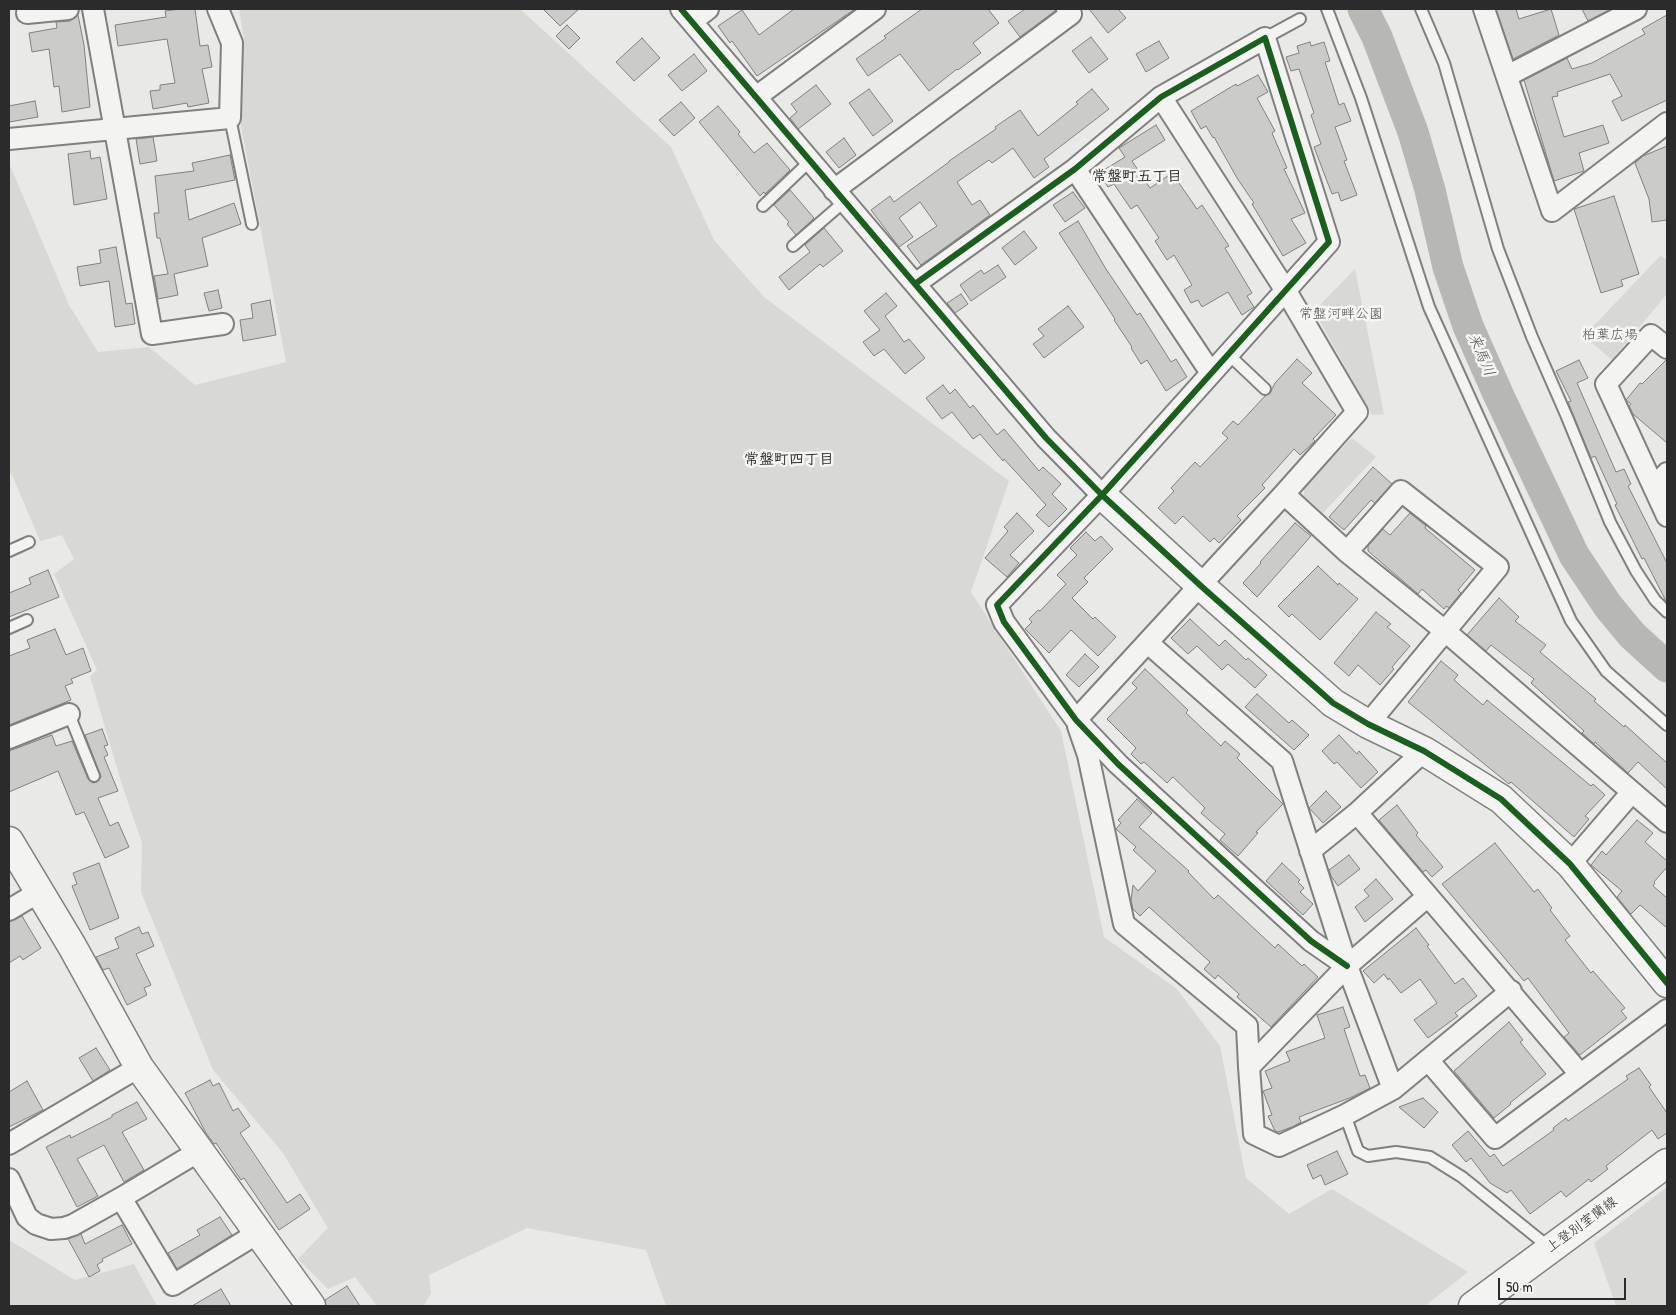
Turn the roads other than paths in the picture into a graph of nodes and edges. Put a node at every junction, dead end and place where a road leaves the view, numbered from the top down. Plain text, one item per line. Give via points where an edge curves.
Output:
1 (68, 9) edge
2 (93, 9) edge
3 (218, 9) edge
4 (708, 9) edge
5 (875, 9) edge
6 (1067, 9) edge
7 (1327, 9) edge
8 (1421, 9) edge
9 (1484, 9) edge
10 (1636, 9) edge
11 (27, 13) dead end
12 (687, 15) edge
13 (1300, 18) dead end
14 (1265, 38) junction
15 (1506, 76) junction
16 (756, 97) junction
17 (1161, 97) junction
18 (230, 118) junction
19 (1667, 123) edge
20 (114, 129) junction
21 (9, 139) edge
22 (810, 160) junction
23 (1075, 169) junction
24 (839, 195) junction
25 (763, 206) dead end
26 (252, 224) dead end
27 (793, 246) dead end
28 (915, 284) junction
29 (1286, 291) junction
30 (223, 324) dead end
31 (1667, 348) edge
32 (1228, 354) junction
33 (1210, 373) junction
34 (1266, 389) dead end
35 (1667, 473) edge
36 (1654, 488) junction
37 (1102, 494) junction
38 (1284, 494) junction
39 (1667, 516) edge
40 (29, 542) dead end
41 (9, 551) edge
42 (1347, 552) junction
43 (1201, 586) junction
44 (1667, 612) edge
45 (27, 620) dead end
46 (9, 628) edge
47 (1444, 631) junction
48 (1148, 643) junction
49 (69, 714) joint
50 (1076, 720) junction
51 (1368, 724) junction
52 (1667, 725) edge
53 (9, 738) edge
54 (1424, 751) junction
55 (94, 776) dead end
56 (1632, 792) junction
57 (1357, 813) junction
58 (1667, 822) edge
59 (9, 841) edge
60 (1310, 851) junction
61 (1570, 864) junction
62 (39, 892) junction
63 (1428, 896) junction
64 (9, 910) edge
65 (1347, 966) junction
66 (1667, 983) edge
67 (1511, 991) junction
68 (1667, 1010) edge
69 (1428, 1060) junction
70 (1249, 1066) junction
71 (139, 1067) junction
72 (1580, 1074) junction
73 (1393, 1089) junction
74 (1345, 1115) junction
75 (9, 1144) edge
76 (200, 1150) junction
77 (1667, 1163) edge
78 (9, 1179) edge
79 (121, 1198) junction
80 (258, 1233) junction
81 (1551, 1248) junction
82 (311, 1306) edge
83 (1473, 1306) edge

1 - 11 street
2 - 20 street
3 - 18 street via 232,43
4 - 12 street
5 - 16 street
6 - 24 street via 1071,14
7 - 52 lane via 1361,98 1429,307 1571,621 1606,671
8 - 44 lane via 1444,63 1498,249 1532,337 1610,522 1636,571
9 - 15 street
10 - 15 street
12 - 16 street
13 - 14 lane
14 - 17 street
14 - 29 street via 1329,242
15 - 19 street via 1552,211
16 - 22 street
17 - 23 street
17 - 29 street
18 - 20 street
18 - 26 lane
20 - 21 street
20 - 30 street via 152,334
22 - 24 street
22 - 25 lane
23 - 28 street
23 - 33 street
24 - 27 lane
24 - 28 street
28 - 37 street via 1046,438
29 - 32 street
29 - 38 street via 1357,412
31 - 36 street via 1651,335 1606,384
32 - 33 street
32 - 34 lane
33 - 37 street
35 - 36 street
36 - 39 street
37 - 43 street
37 - 50 street via 997,605 1004,622
38 - 42 street
38 - 43 street
40 - 41 lane
42 - 47 street
42 - 47 street via 1402,491 1498,567
43 - 48 street
43 - 51 street via 1333,703
45 - 46 lane
47 - 51 street
47 - 56 street
48 - 50 street
48 - 60 street via 1282,761
49 - 53 street
49 - 55 lane
50 - 65 street via 1118,764 1311,941
50 - 70 street via 1088,755 1124,924 1248,1026
51 - 54 street
54 - 57 street
54 - 61 street via 1501,799
56 - 58 street
56 - 61 street
57 - 60 street
57 - 63 street
59 - 62 street
60 - 65 street
61 - 66 street
62 - 64 street
62 - 71 street
63 - 65 street
63 - 67 street
65 - 70 street
65 - 73 street
67 - 69 street
67 - 72 street
68 - 72 street
69 - 72 street via 1495,1138
69 - 73 street
70 - 74 street via 1254,1134 1280,1146
71 - 75 street
71 - 76 street
73 - 74 street
74 - 81 lane via 1358,1151 1368,1156 1396,1152 1430,1157 1462,1177
76 - 79 street
76 - 80 street
77 - 81 street, 上登別室蘭線
78 - 79 street via 27,1217 36,1224 51,1228 73,1225
79 - 80 street via 173,1285
80 - 82 street
81 - 83 street, 上登別室蘭線

